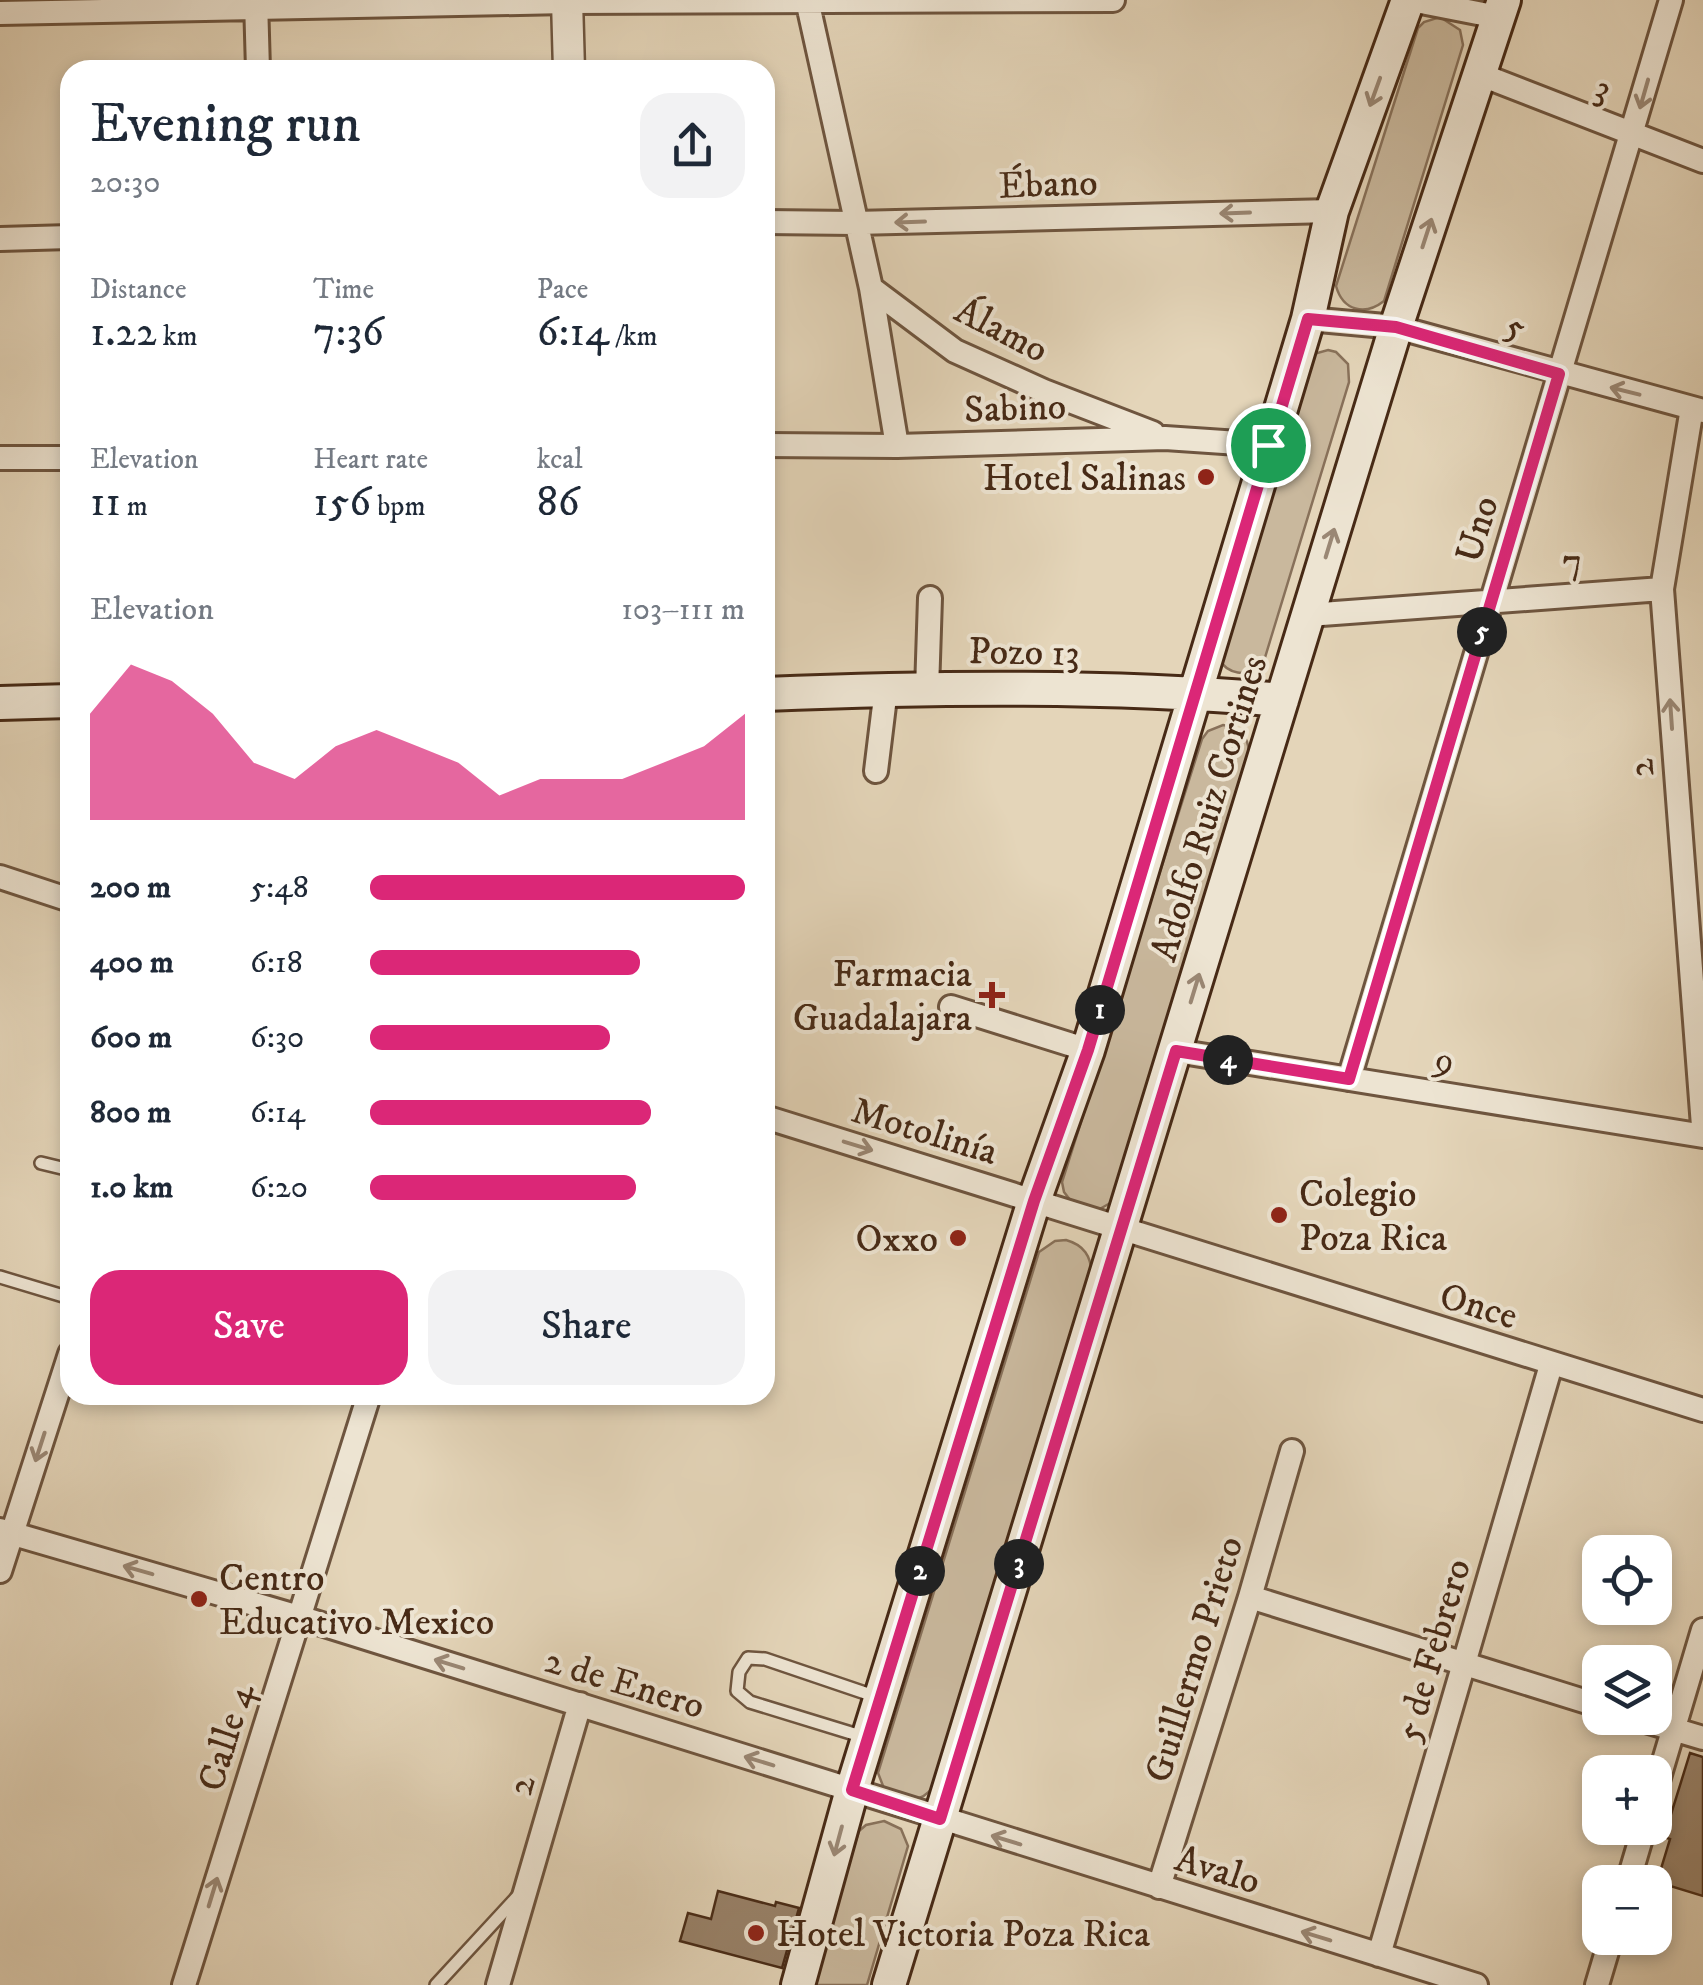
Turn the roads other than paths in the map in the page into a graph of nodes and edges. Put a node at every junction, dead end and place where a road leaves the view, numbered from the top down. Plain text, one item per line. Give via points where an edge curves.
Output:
1 (807, 0) edge
2 (1113, 0) edge
3 (1410, 0) edge
4 (1671, 0) edge
5 (567, 1) edge
6 (256, 4) edge
7 (1501, 8) edge
8 (0, 12) edge
9 (258, 60) edge
10 (569, 60) edge
11 (1479, 74) junction
12 (1632, 136) junction
13 (1703, 161) edge
14 (1332, 211) junction
15 (775, 222) edge
16 (855, 224) junction
17 (60, 237) edge
18 (0, 239) edge
19 (871, 288) junction
20 (1308, 319) junction
21 (1396, 327) junction
22 (1559, 374) junction
23 (1698, 410) edge
24 (1165, 438) junction
25 (1268, 445) junction
26 (775, 446) edge
27 (897, 446) junction
28 (0, 458) edge
29 (60, 458) edge
30 (1662, 589) junction
31 (930, 598) dead end
32 (1492, 600) junction
33 (1308, 615) junction
34 (886, 689) junction
35 (926, 690) junction
36 (1195, 692) junction
37 (775, 694) edge
38 (1282, 700) junction
39 (60, 701) edge
40 (0, 703) edge
41 (876, 770) dead end
42 (0, 877) edge
43 (60, 897) edge
44 (951, 1007) dead end
45 (1088, 1050) junction
46 (1176, 1051) junction
47 (1349, 1079) junction
48 (775, 1119) edge
49 (1703, 1126) edge
50 (1703, 1136) edge
51 (42, 1162) dead end
52 (60, 1167) edge
53 (1034, 1201) junction
54 (1121, 1229) junction
55 (0, 1277) edge
56 (60, 1295) edge
57 (1552, 1364) junction
58 (60, 1382) edge
59 (365, 1405) edge
60 (1703, 1410) edge
61 (1292, 1451) dead end
62 (6, 1532) edge
63 (0, 1571) edge
64 (1250, 1597) junction
65 (299, 1617) junction
66 (1703, 1630) edge
67 (1464, 1664) junction
68 (880, 1699) junction
69 (1582, 1700) edge
70 (580, 1704) junction
71 (1674, 1729) junction
72 (1703, 1738) edge
73 (868, 1739) junction
74 (1666, 1755) edge
75 (852, 1790) junction
76 (940, 1819) junction
77 (527, 1885) junction
78 (1159, 1887) junction
79 (1379, 1955) junction
80 (1607, 1955) edge
81 (184, 1985) edge
82 (436, 1985) edge
83 (498, 1985) edge
84 (798, 1985) edge
85 (889, 1985) edge
86 (1476, 1985) edge
87 (1598, 1985) edge

1 - 2 street
1 - 5 street
1 - 16 street
3 - 7 street
3 -> 14 main road, Adolfo Ruiz Cortines
4 -> 12 street, Uno
5 - 6 street
5 - 10 street
6 - 8 street
6 - 9 street
7 - 11 main road, Adolfo Ruiz Cortines
11 - 12 street, 3
21 -> 11 main road, Adolfo Ruiz Cortines
12 - 13 street, 3
12 - 22 street, Uno
14 -> 16 street, Ébano
14 - 20 main road, Adolfo Ruiz Cortines
15 - 16 street, Ébano
16 - 19 street
17 - 18 street
19 - 24 street, Álamo via 954,351
19 - 27 street
20 - 21 street, 5
20 - 25 main road, Adolfo Ruiz Cortines
21 - 22 street, 5
33 -> 21 main road, Adolfo Ruiz Cortines
23 -> 22 street, 5
22 - 32 street, Uno
23 - 30 street, 2
24 - 25 street, Sabino
24 - 27 street, Sabino
25 - 36 main road, Adolfo Ruiz Cortines
26 - 27 street, Sabino
28 - 29 street
30 - 32 street, 7
49 -> 30 street, 2
31 - 35 street
32 - 33 street, 7
32 - 47 street, Uno
33 - 38 main road, Adolfo Ruiz Cortines
34 - 35 main road, Pozo 13
34 - 37 main road, Pozo 13
34 - 41 street
35 - 36 main road, Pozo 13
36 - 38 main road, Pozo 13
36 - 45 main road, Adolfo Ruiz Cortines
46 -> 38 main road, Adolfo Ruiz Cortines
39 - 40 main road
42 - 43 street
44 - 45 street
45 - 53 main road, Adolfo Ruiz Cortines
46 - 47 street, 9
46 - 54 main road, Adolfo Ruiz Cortines
47 - 50 street, 9
48 -> 53 street, Motolinía
51 - 52 lane
53 - 54 street, Motolinía
53 - 68 main road, Adolfo Ruiz Cortines
54 - 57 street, Once
54 - 76 main road, Adolfo Ruiz Cortines
55 - 56 lane
57 - 60 street, Once
57 - 67 street, 5 de Febrero
58 -> 62 street
59 - 65 street, Calle 4
61 - 64 street, Guillermo Prieto
62 - 63 street
65 -> 62 street, 2 de Enero
64 - 67 street
64 - 78 street, Guillermo Prieto
70 -> 65 street, 2 de Enero
81 -> 65 street, Calle 4
66 - 71 street
67 - 69 street
67 - 79 street, 5 de Febrero
68 - 73 main road, Adolfo Ruiz Cortines
68 - 73 lane via 765,1659 748,1658 740,1672 738,1691 750,1702
75 -> 70 street, 2 de Enero
70 - 77 street, 2
71 - 72 street
71 - 74 street
73 - 75 main road, Adolfo Ruiz Cortines
75 - 76 street, 2 de Enero
75 -> 84 main road, Adolfo Ruiz Cortines
78 -> 76 street, Avalo
76 - 85 main road, Adolfo Ruiz Cortines
77 - 82 lane, 2
77 - 83 street, 2
79 -> 78 street, Avalo
79 - 86 street, Avalo
80 - 87 street

